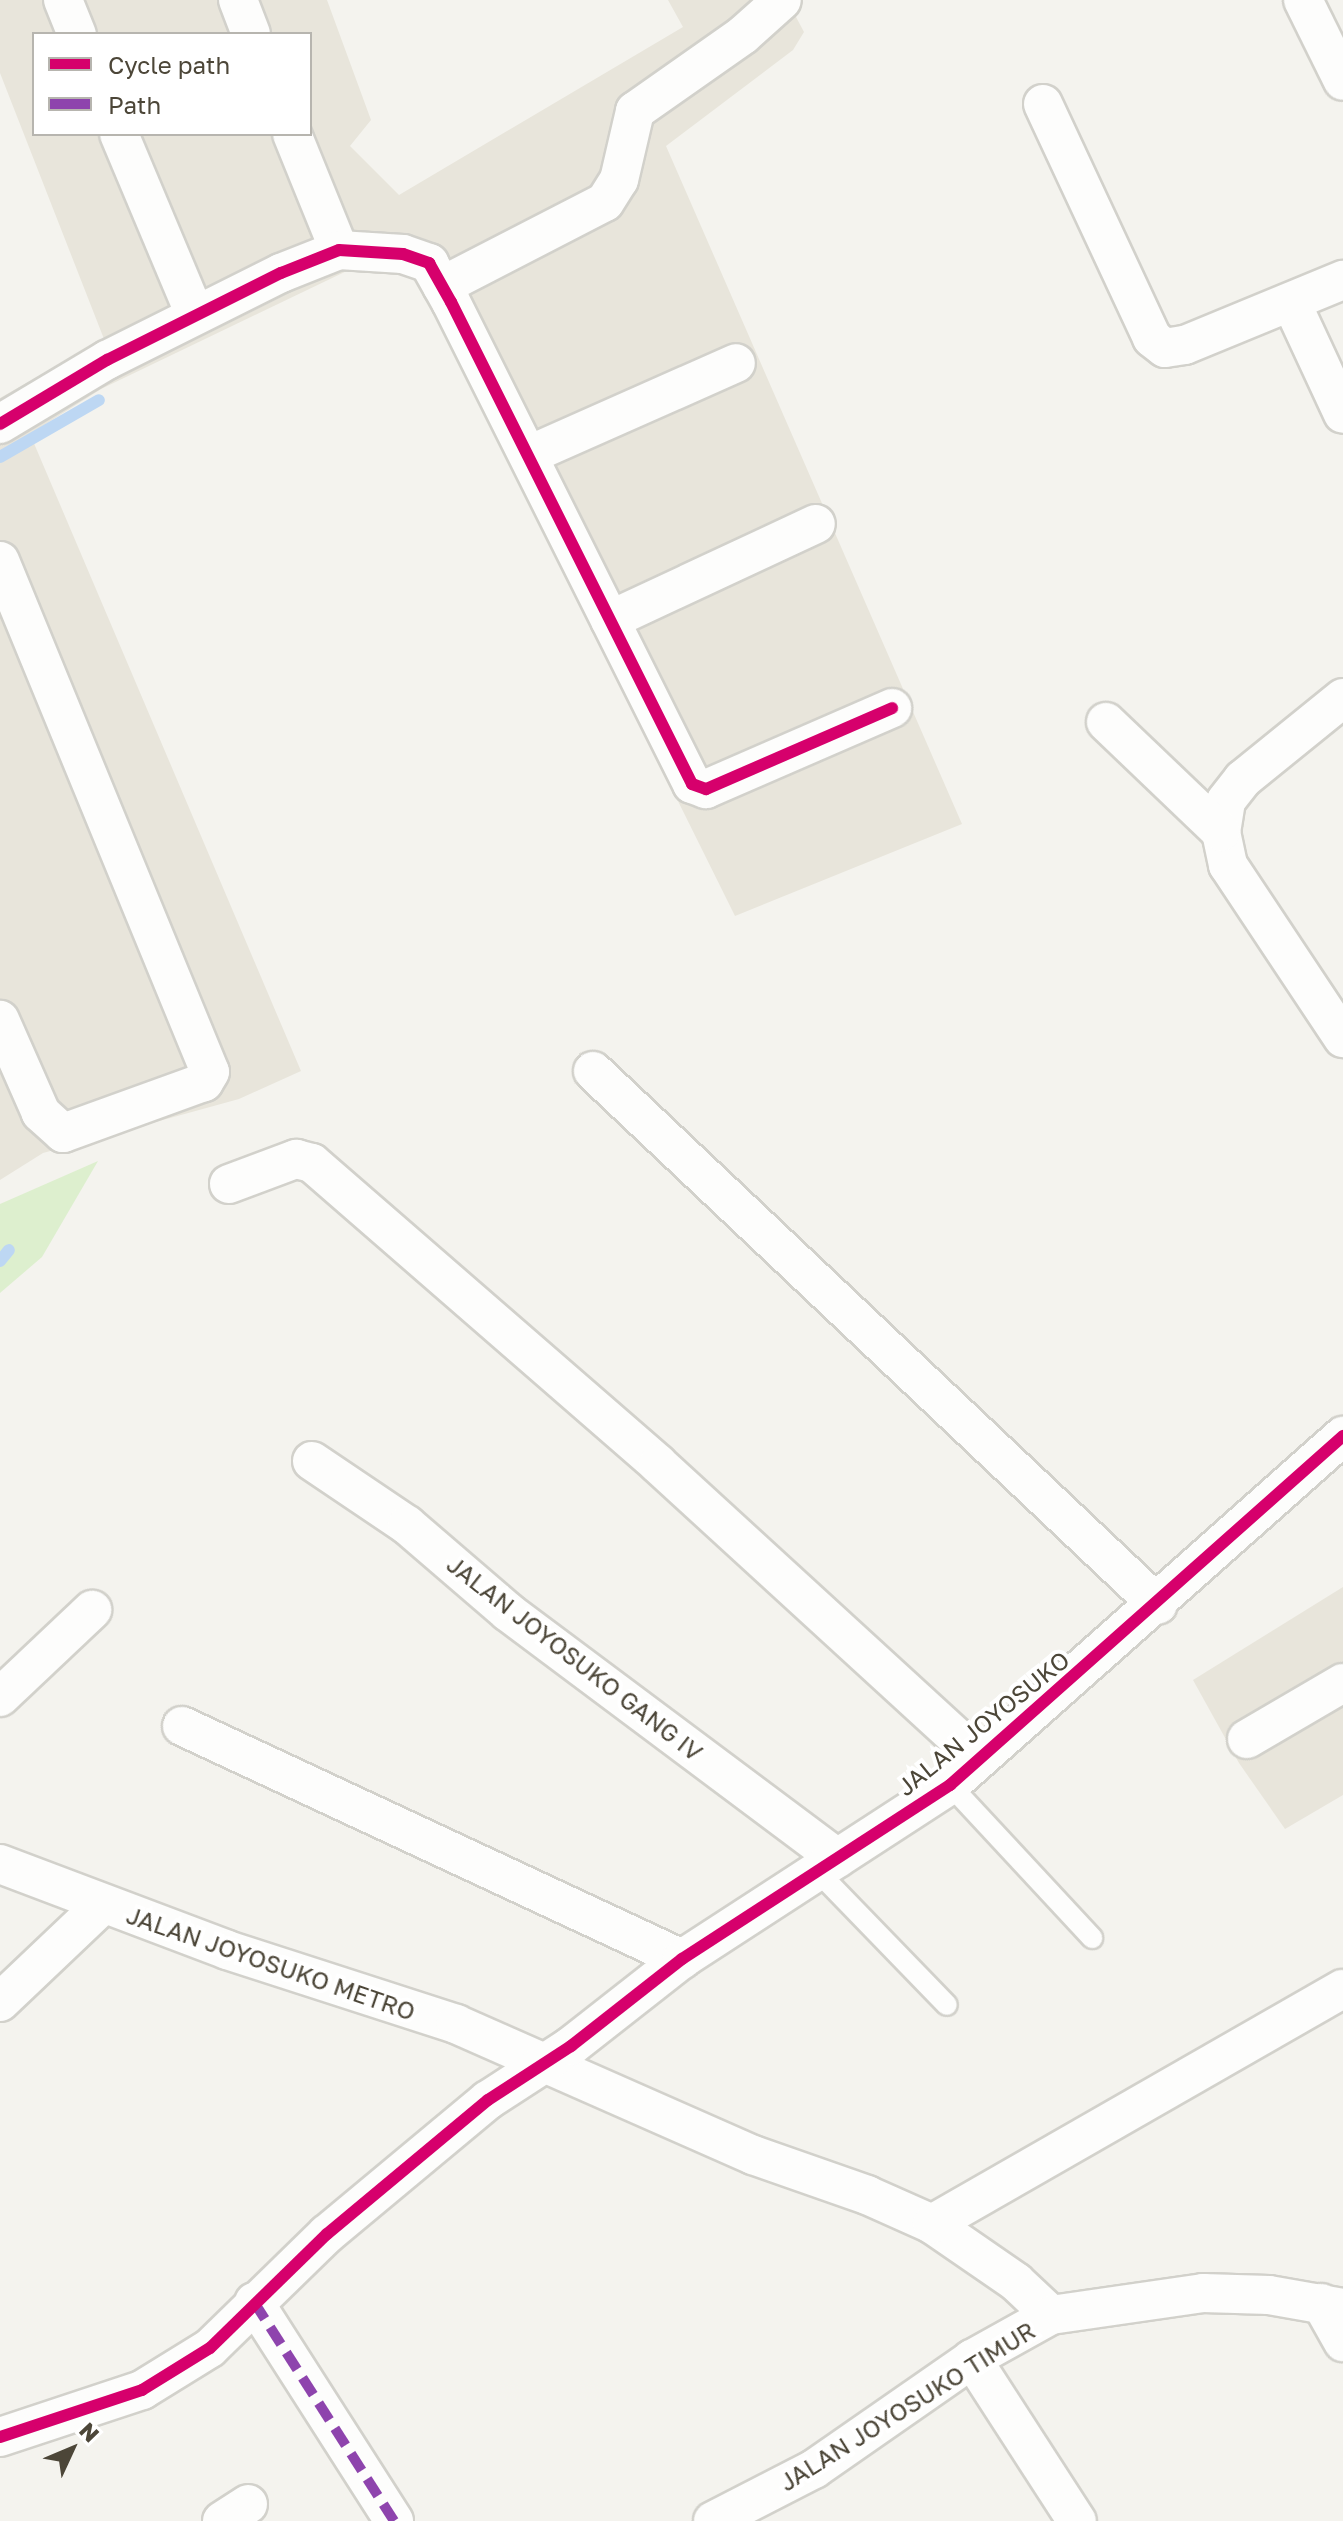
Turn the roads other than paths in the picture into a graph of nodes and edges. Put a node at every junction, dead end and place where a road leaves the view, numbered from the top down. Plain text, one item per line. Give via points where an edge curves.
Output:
1 (63, 0) edge
2 (238, 0) edge
3 (782, 0) edge
4 (1303, 0) edge
5 (76, 32) edge
6 (250, 32) edge
7 (1343, 81) edge
8 (1043, 104) dead end
9 (120, 136) edge
10 (293, 136) edge
11 (339, 250) junction
12 (1343, 280) edge
13 (442, 286) junction
14 (1292, 304) junction
15 (195, 315) junction
16 (736, 363) dead end
17 (1343, 414) edge
18 (0, 424) edge
19 (531, 454) junction
20 (816, 524) dead end
21 (0, 561) edge
22 (610, 620) junction
23 (1343, 698) edge
24 (892, 708) dead end
25 (1106, 722) dead end
26 (1221, 832) junction
27 (0, 1020) edge
28 (1343, 1038) edge
29 (593, 1071) dead end
30 (229, 1184) dead end
31 (1343, 1436) edge
32 (312, 1461) dead end
33 (1158, 1605) junction
34 (92, 1610) dead end
35 (1343, 1683) edge
36 (0, 1697) edge
37 (182, 1726) dead end
38 (1247, 1739) dead end
39 (978, 1757) junction
40 (950, 1785) junction
41 (0, 1864) edge
42 (828, 1865) junction
43 (101, 1906) junction
44 (1092, 1938) dead end
45 (682, 1959) junction
46 (1343, 1989) edge
47 (0, 2002) edge
48 (947, 2005) dead end
49 (543, 2061) junction
50 (932, 2224) junction
51 (254, 2302) junction
52 (1332, 2306) edge
53 (1051, 2315) junction
54 (1343, 2342) edge
55 (972, 2359) junction
56 (0, 2437) edge
57 (760, 2512) edge
58 (394, 2521) edge
59 (713, 2521) edge
60 (1077, 2521) edge

1 - 5 street
2 - 6 street
3 - 13 street via 743,35 635,111 619,180 605,202
4 - 7 street
8 - 14 street via 1152,338 1165,348 1185,345
9 - 15 street
10 - 11 street
11 - 13 street via 403,254 429,263
11 - 15 street
12 - 14 street
13 - 19 street
14 - 17 street
15 - 18 street
16 - 19 street
19 - 22 street
20 - 22 street
21 - 27 street via 210,1072 204,1082 63,1133 41,1113
22 - 24 street via 684,775 698,789
23 - 26 street via 1243,779 1226,801
25 - 26 street
26 - 28 street via 1228,865
29 - 33 street
30 - 39 street via 296,1159 312,1163 658,1464
31 - 33 street, JALAN JOYOSUKO
32 - 42 street, JALAN JOYOSUKO GANG IV via 407,1525 508,1612
33 - 39 street, JALAN JOYOSUKO
34 - 36 street
35 - 38 street
37 - 45 street
39 - 40 street, JALAN JOYOSUKO
40 - 42 street, JALAN JOYOSUKO
40 - 44 lane
41 - 43 street, JALAN JOYOSUKO METRO
42 - 45 street, JALAN JOYOSUKO
42 - 48 lane
43 - 47 street
43 - 49 street, JALAN JOYOSUKO METRO via 349,1993 456,2024
45 - 49 street, JALAN JOYOSUKO via 571,2046
46 - 50 street
49 - 50 street, JALAN JOYOSUKO METRO via 753,2155
49 - 51 street, JALAN JOYOSUKO via 389,2181
50 - 53 street, JALAN JOYOSUKO METRO via 1016,2282
51 - 56 street, JALAN JOYOSUKO via 210,2348 161,2380
51 - 58 street
52 - 53 street, JALAN JOYOSUKO TIMUR via 1203,2293
52 - 54 street
53 - 55 street, JALAN JOYOSUKO TIMUR
55 - 57 street, JALAN JOYOSUKO TIMUR
55 - 60 street
57 - 59 street, JALAN JOYOSUKO TIMUR

